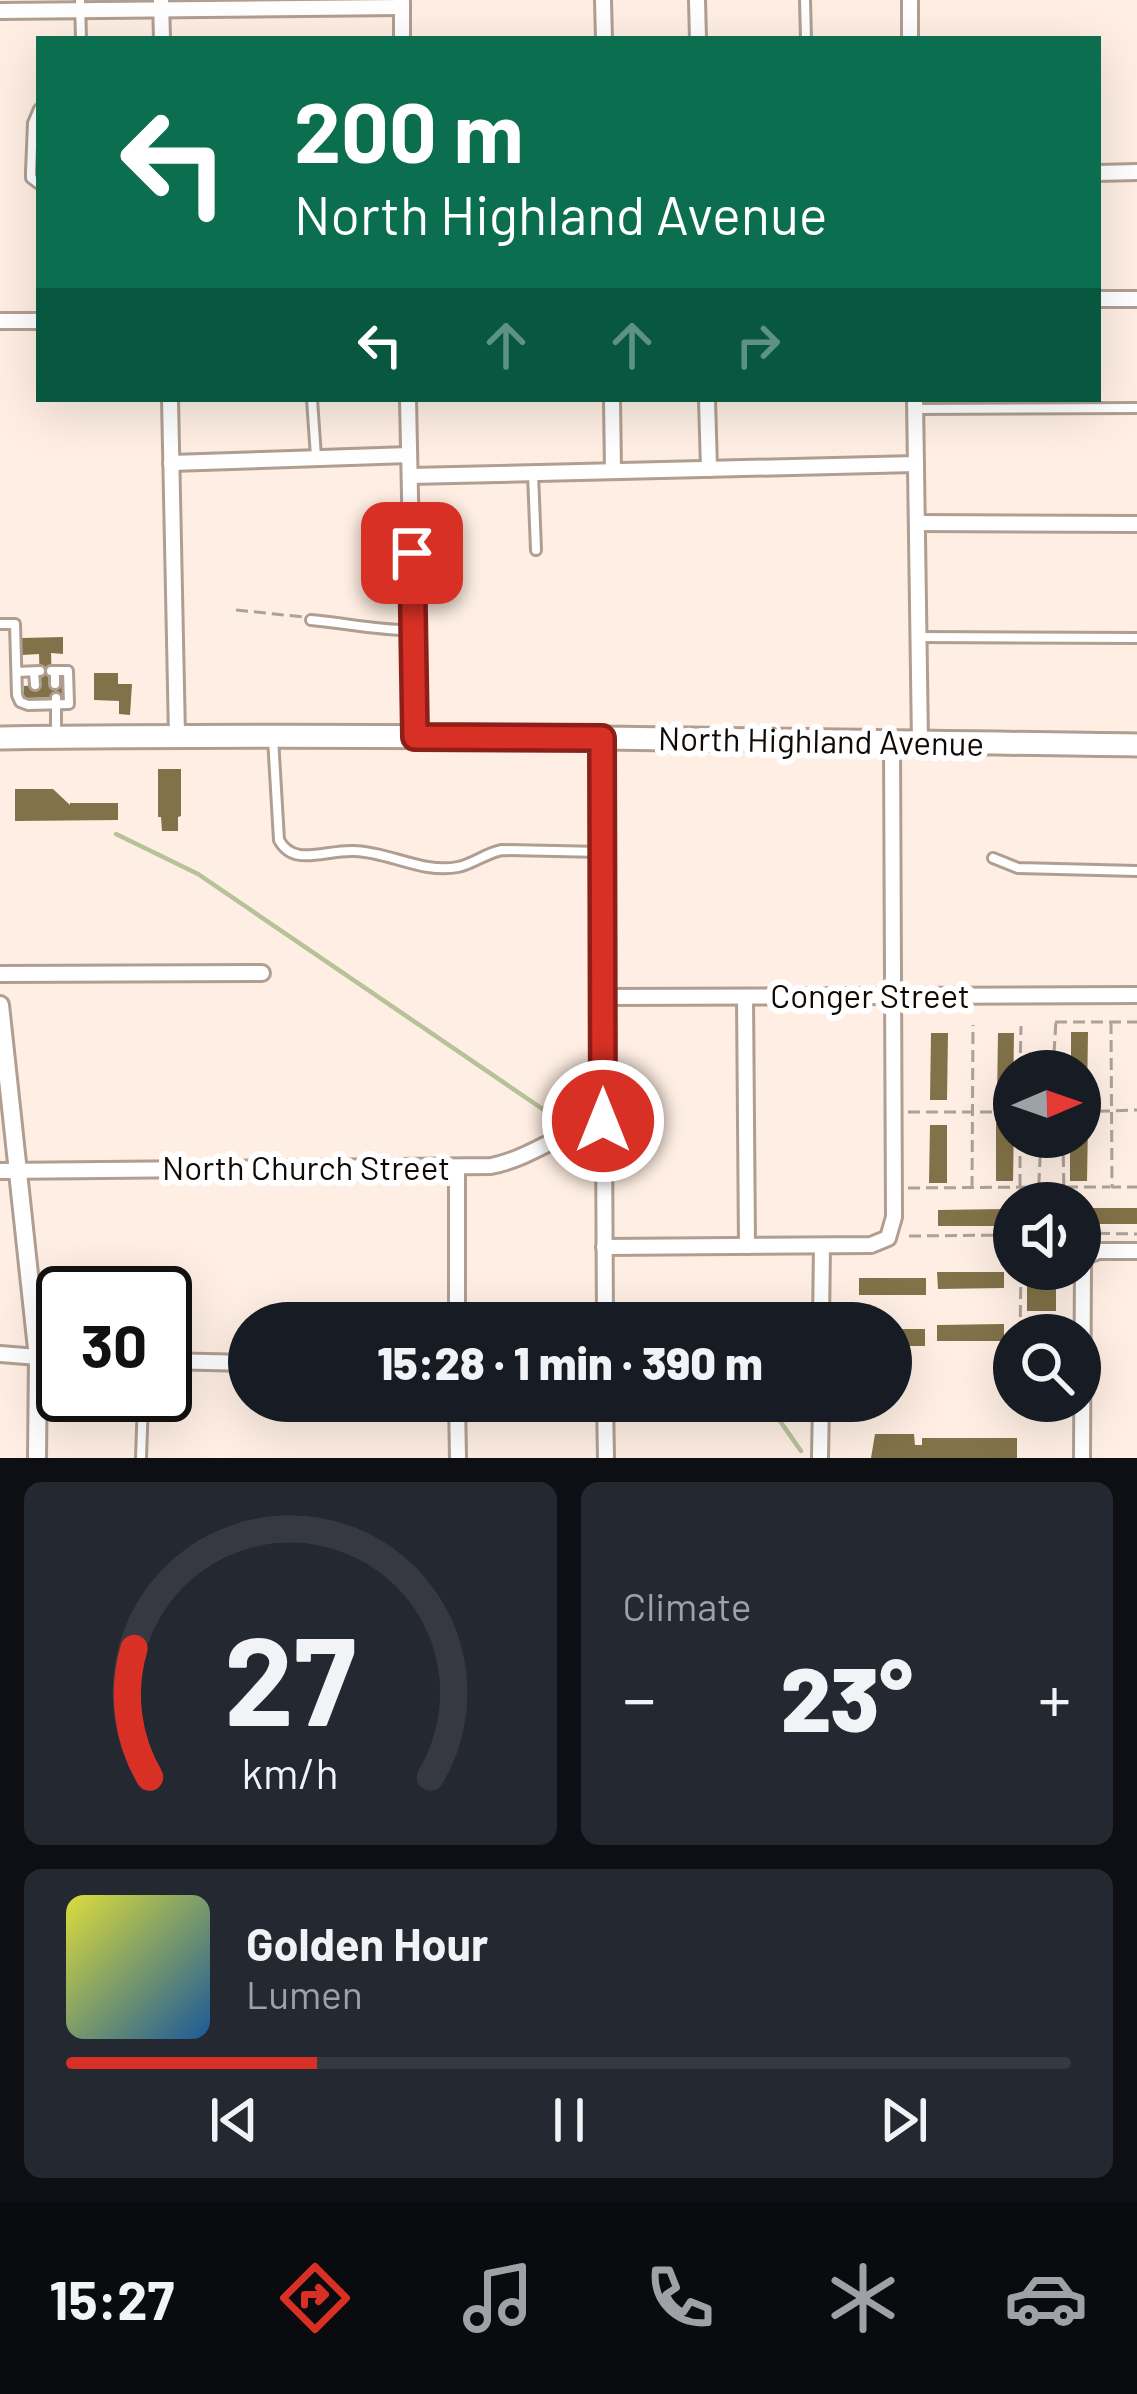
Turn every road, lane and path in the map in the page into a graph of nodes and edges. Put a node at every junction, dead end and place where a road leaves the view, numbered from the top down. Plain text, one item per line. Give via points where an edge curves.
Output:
1 (603, 0) edge
2 (697, 0) edge
3 (806, 0) edge
4 (910, 0) edge
5 (402, 4) edge
6 (80, 5) edge
7 (161, 5) edge
8 (0, 11) edge
9 (81, 36) edge
10 (162, 36) edge
11 (402, 36) edge
12 (604, 36) edge
13 (698, 36) edge
14 (806, 36) edge
15 (910, 36) edge
16 (36, 116) edge
17 (1101, 172) edge
18 (1137, 172) edge
19 (36, 181) edge
20 (1101, 298) edge
21 (1137, 299) edge
22 (36, 321) edge
23 (0, 322) edge
24 (170, 402) edge
25 (312, 402) edge
26 (408, 402) edge
27 (612, 402) edge
28 (707, 402) edge
29 (915, 404) edge
30 (1137, 408) edge
31 (409, 455) junction
32 (316, 458) junction
33 (171, 463) junction
34 (916, 464) junction
35 (709, 469) junction
36 (614, 471) junction
37 (533, 473) junction
38 (410, 476) junction
39 (917, 523) junction
40 (1137, 524) edge
41 (536, 550) dead end
42 (236, 610) dead end
43 (311, 620) joint
44 (0, 624) edge
45 (415, 630) junction
46 (919, 638) junction
47 (1137, 638) edge
48 (16, 672) junction
49 (55, 685) dead end
50 (34, 686) dead end
51 (56, 701) junction
52 (0, 736) edge
53 (176, 736) junction
54 (56, 737) junction
55 (272, 737) junction
56 (415, 737) junction
57 (602, 738) junction
58 (892, 742) junction
59 (920, 742) junction
60 (1137, 745) edge
61 (602, 852) junction
62 (992, 858) dead end
63 (1137, 871) edge
64 (262, 973) dead end
65 (0, 974) edge
66 (1137, 995) edge
67 (893, 996) junction
68 (603, 997) junction
69 (746, 997) junction
70 (0, 1005) edge
71 (1111, 1022) junction
72 (1137, 1022) edge
73 (973, 1025) dead end
74 (1021, 1026) dead end
75 (1021, 1050) edge
76 (1054, 1050) edge
77 (1137, 1110) edge
78 (1101, 1111) edge
79 (1112, 1111) junction
80 (907, 1112) dead end
81 (972, 1112) junction
82 (993, 1112) edge
83 (603, 1121) junction
84 (457, 1168) junction
85 (8, 1171) edge
86 (1112, 1186) junction
87 (1137, 1186) edge
88 (1101, 1187) edge
89 (908, 1188) dead end
90 (972, 1188) junction
91 (993, 1188) edge
92 (1101, 1233) edge
93 (1137, 1234) edge
94 (993, 1235) edge
95 (909, 1236) dead end
96 (604, 1246) junction
97 (746, 1246) junction
98 (822, 1246) junction
99 (1137, 1251) edge
100 (457, 1302) edge
101 (604, 1302) edge
102 (821, 1302) edge
103 (36, 1346) edge
104 (0, 1354) edge
105 (36, 1358) edge
106 (192, 1362) edge
107 (228, 1362) edge
108 (37, 1422) edge
109 (142, 1422) edge
110 (457, 1422) edge
111 (605, 1422) edge
112 (821, 1422) edge
113 (37, 1458) edge
114 (142, 1458) edge
115 (458, 1458) edge
116 (606, 1458) edge
117 (820, 1458) edge
118 (1082, 1458) edge

1 - 12 street
2 - 13 street
3 - 14 lane
4 - 15 street
5 - 7 street
5 - 11 street
6 - 7 street
6 - 8 street
6 - 9 lane
7 - 10 street
16 - 19 lane
17 - 18 street
20 - 21 street
22 - 23 street
24 - 33 street
25 - 32 lane
26 - 31 street
27 - 36 street
28 - 35 street
29 - 30 lane
29 - 34 street
31 - 32 street
31 - 38 street
32 - 33 street
33 - 53 street
34 - 35 street
34 - 39 street
35 - 36 street
36 - 37 street
37 - 38 street
37 - 41 lane
38 - 45 street
39 - 40 street
39 - 46 street
42 - 43 path
43 - 45 lane
44 - 48 lane via 15,624
45 - 56 street
46 - 47 lane
46 - 59 street
48 - 50 lane via 37,672
48 - 51 lane via 20,702
49 - 51 lane via 53,671 68,671 69,704
51 - 54 lane
52 - 54 main road, North Highland Avenue
53 - 54 main road, North Highland Avenue
53 - 55 main road, North Highland Avenue
55 - 56 main road, North Highland Avenue
55 - 61 lane via 279,840 296,857 358,850 459,867 502,850
56 - 57 main road, North Highland Avenue
57 - 58 main road, North Highland Avenue
57 - 61 street
58 - 59 main road, North Highland Avenue
58 - 67 street
59 - 60 main road, North Highland Avenue
61 - 68 street
62 - 63 lane via 1018,868
64 - 65 street
66 - 67 street, Conger Street
67 - 69 street, Conger Street
67 - 98 street via 888,1238
68 - 69 street, Conger Street
68 - 83 street
69 - 97 street
70 - 85 street
71 - 72 path
71 - 76 path via 1055,1021
71 - 79 path
73 - 81 path
74 - 75 path
77 - 79 path
78 - 79 path
79 - 86 path
80 - 81 path
81 - 82 path
81 - 90 path
83 - 84 street, North Church Street via 509,1162
83 - 96 street
84 - 85 street, North Church Street
84 - 100 street
85 - 103 street
86 - 87 path
86 - 88 path
89 - 90 path
90 - 91 path
92 - 93 path
94 - 95 path
96 - 97 street
96 - 101 street
97 - 98 street
98 - 102 street
99 - 118 street via 1098,1251 1083,1264
104 - 105 street
106 - 107 street
108 - 113 street
109 - 114 lane
110 - 115 street
111 - 116 street
112 - 117 street

